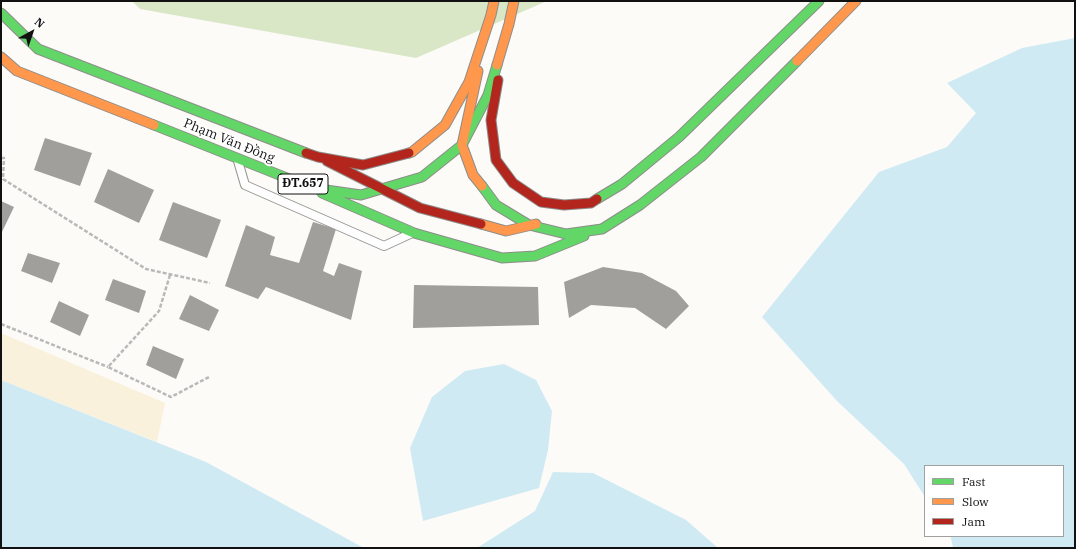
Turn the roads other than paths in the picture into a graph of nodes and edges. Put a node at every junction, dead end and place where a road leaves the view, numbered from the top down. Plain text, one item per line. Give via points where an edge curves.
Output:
1 (494, 1) edge
2 (514, 1) edge
3 (819, 1) edge
4 (856, 1) edge
5 (1, 13) edge
6 (491, 15) junction
7 (509, 24) junction
8 (1, 57) edge
9 (462, 145) junction
10 (318, 157) junction
11 (238, 158) junction
12 (312, 188) junction
13 (382, 189) junction
14 (591, 203) junction
15 (571, 212) dead end
16 (550, 220) dead end
17 (529, 225) junction
18 (602, 229) junction
19 (414, 233) junction

1 - 6 street, Phạm Văn Đồng / ĐT.657
2 - 7 street, Phạm Văn Đồng / ĐT.657
3 - 14 street via 679,137 622,184
4 - 18 street via 701,157 640,205
5 - 10 street, Phạm Văn Đồng / ĐT.657 via 38,49
6 - 9 street
6 - 10 street, Phạm Văn Đồng / ĐT.657 via 469,82 445,125 412,152 364,165
7 - 9 street, Phạm Văn Đồng / ĐT.657 via 488,95
7 - 14 street via 491,120 496,160 513,183 541,202 564,205
8 - 11 street, Phạm Văn Đồng / ĐT.657 via 17,71
9 - 13 street, Phạm Văn Đồng / ĐT.657 via 422,177
9 - 17 street via 473,175 496,205
10 - 13 street
11 - 12 street, Phạm Văn Đồng / ĐT.657
11 - 19 lane via 245,185 384,246
12 - 13 street, Phạm Văn Đồng / ĐT.657 via 362,195
12 - 19 street
13 - 17 street via 420,208 506,231
14 - 15 street
16 - 17 street
17 - 18 street via 566,234
18 - 19 street via 535,256 502,258

